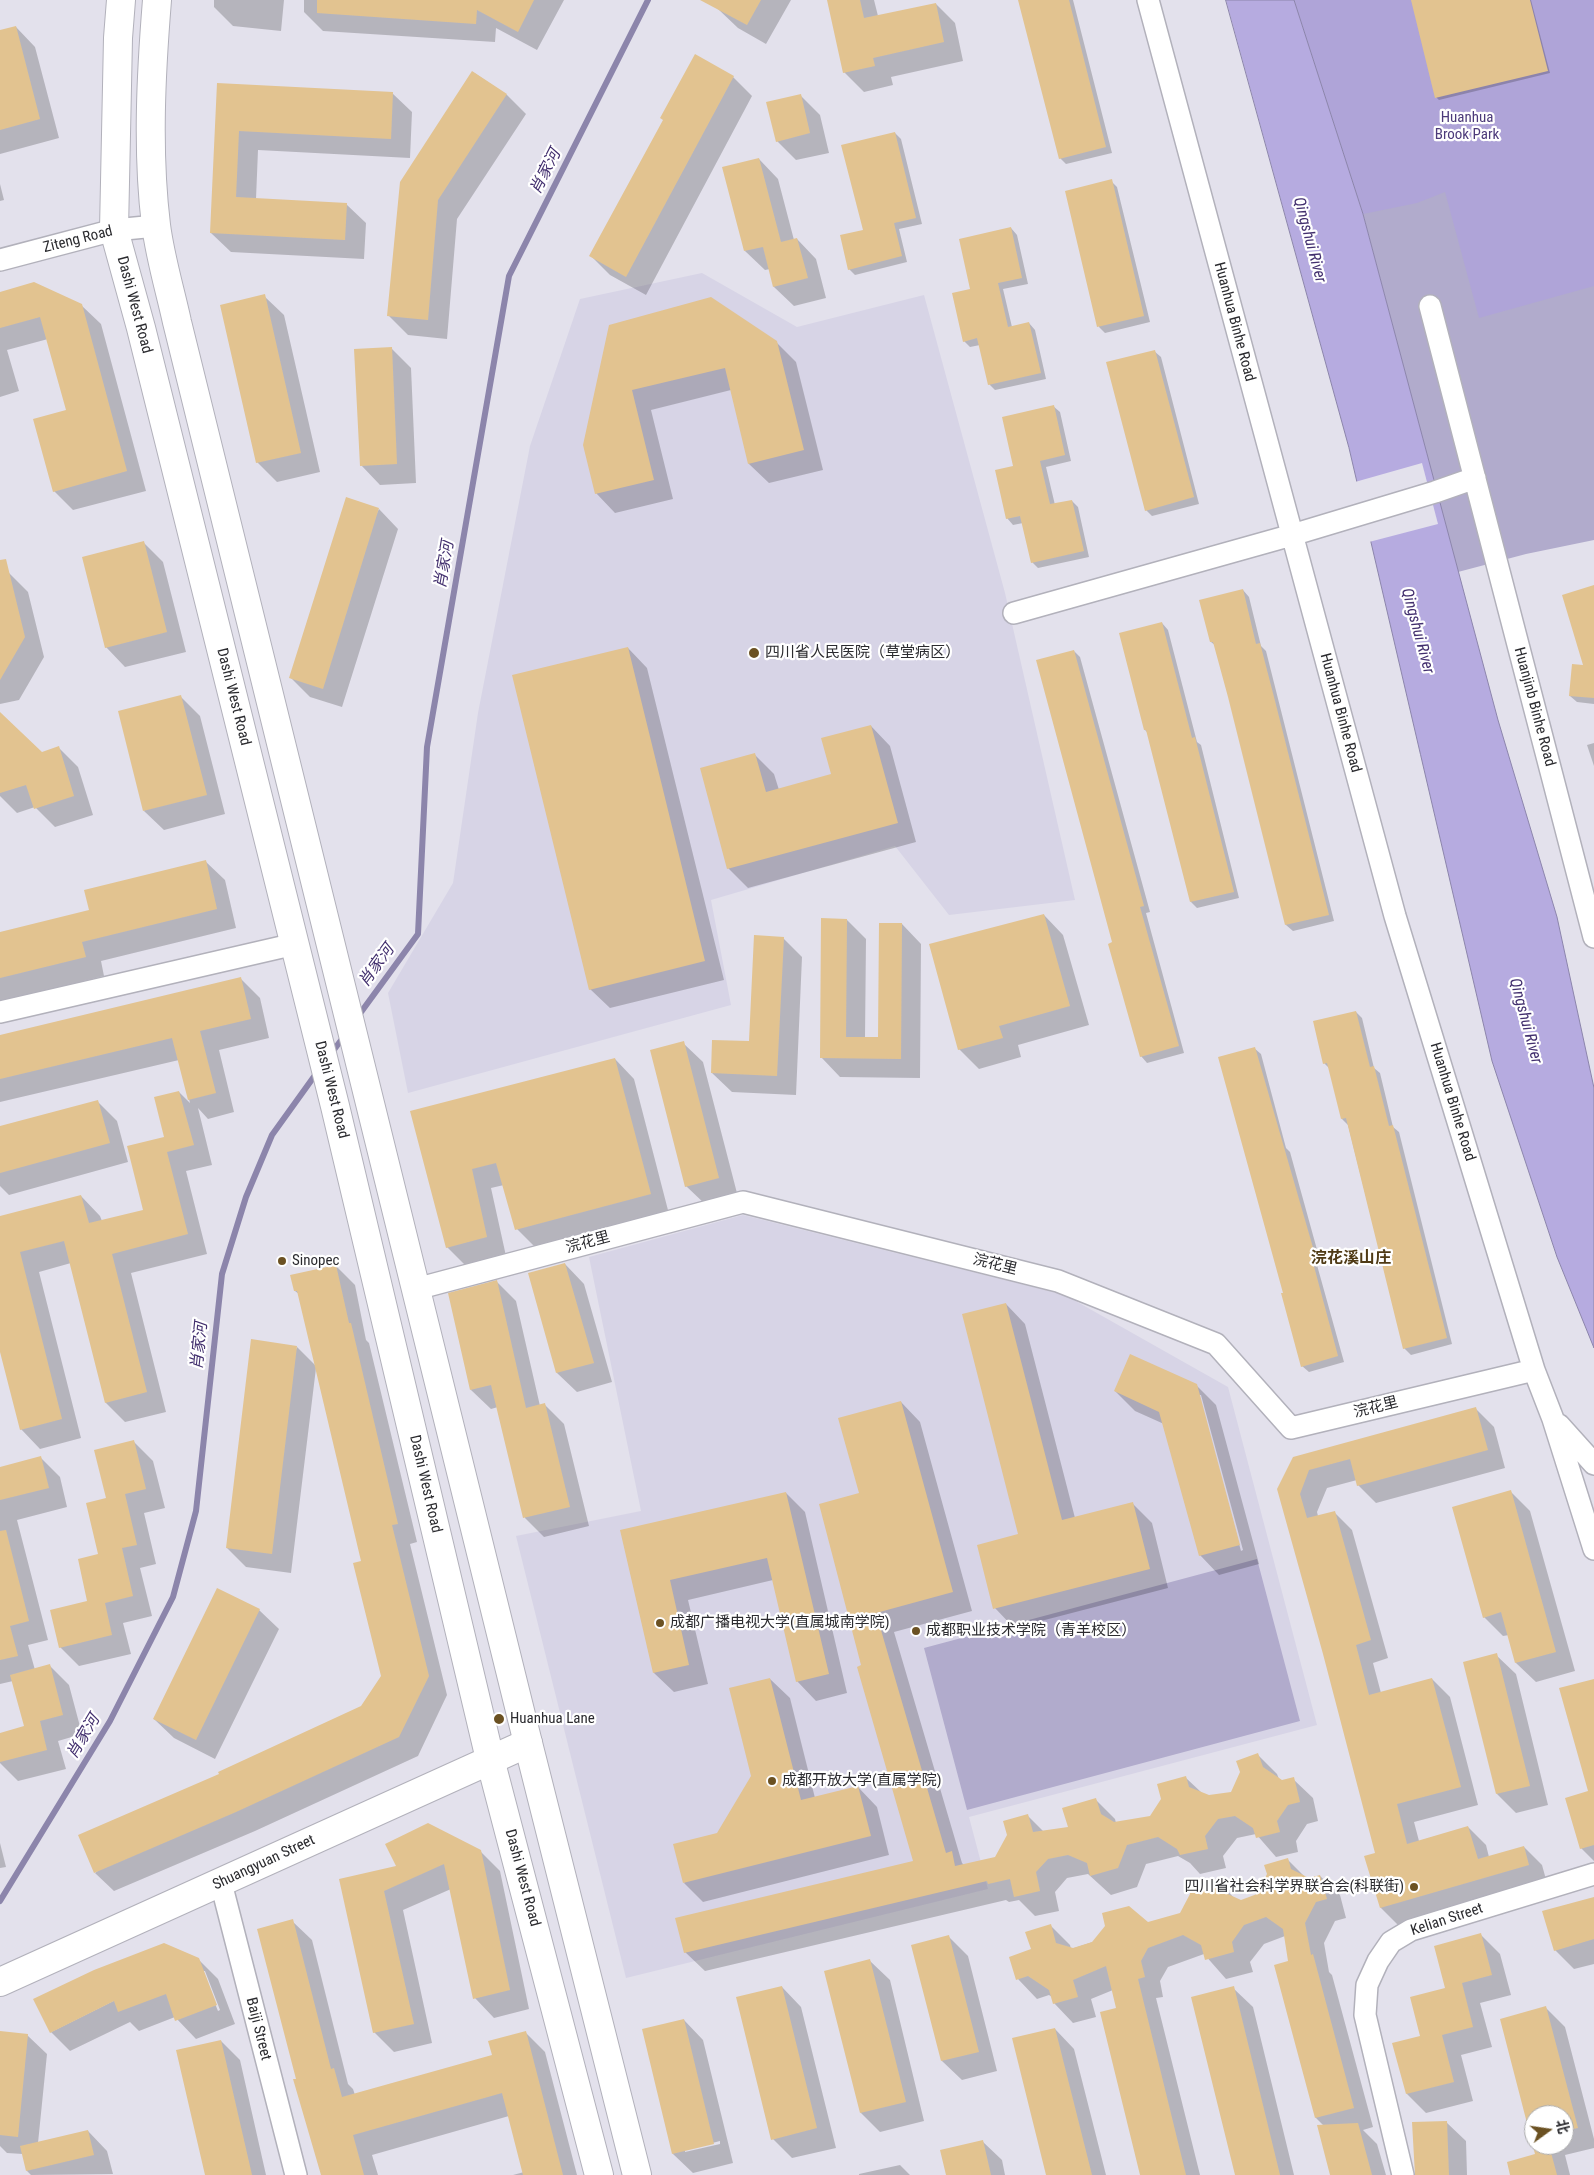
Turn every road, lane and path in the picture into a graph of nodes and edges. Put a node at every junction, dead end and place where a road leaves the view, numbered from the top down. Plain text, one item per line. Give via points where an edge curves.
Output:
1 (121, 0) edge
2 (157, 0) edge
3 (1148, 0) edge
4 (156, 226) junction
5 (114, 230) junction
6 (0, 260) edge
7 (1430, 306) dead end
8 (1475, 478) junction
9 (1292, 535) junction
10 (1014, 613) dead end
11 (1594, 937) edge
12 (295, 944) junction
13 (0, 1012) edge
14 (416, 1289) junction
15 (1534, 1370) junction
16 (1553, 1419) junction
17 (1594, 1464) edge
18 (1594, 1549) edge
19 (528, 1743) junction
20 (490, 1759) junction
21 (1594, 1874) edge
22 (221, 1883) junction
23 (0, 1982) edge
24 (296, 2175) edge
25 (600, 2175) edge
26 (637, 2175) edge
27 (1403, 2175) edge

1 - 5 main road, Dashi West Road
2 - 4 main road via 152,152
3 - 9 street, Huanhua Binhe Road
4 - 5 street, Ziteng Road
4 - 14 main road
5 - 6 street, Ziteng Road
5 - 12 main road, Dashi West Road
7 - 8 street, Huanjinb Binhe Road
8 - 9 street
8 - 11 street, Huanjinb Binhe Road
9 - 10 street
9 - 15 street, Huanhua Binhe Road via 1395,916
12 - 13 street
12 - 20 main road, Dashi West Road
14 - 15 street, 浣花里 via 743,1202 1058,1281 1216,1344 1292,1428
14 - 19 main road
15 - 16 street, Huanhua Binhe Road
16 - 17 street, Huanhua Binhe Road
16 - 18 street, Huanhua Binhe Road
19 - 20 main road, Shuangyuan Street
19 - 26 main road
20 - 22 main road, Shuangyuan Street
20 - 25 main road, Dashi West Road
21 - 27 street, Kelian Street via 1411,1930 1391,1942 1378,1961 1367,1985 1365,2015
22 - 23 main road, Shuangyuan Street
22 - 24 street, Baiji Street

